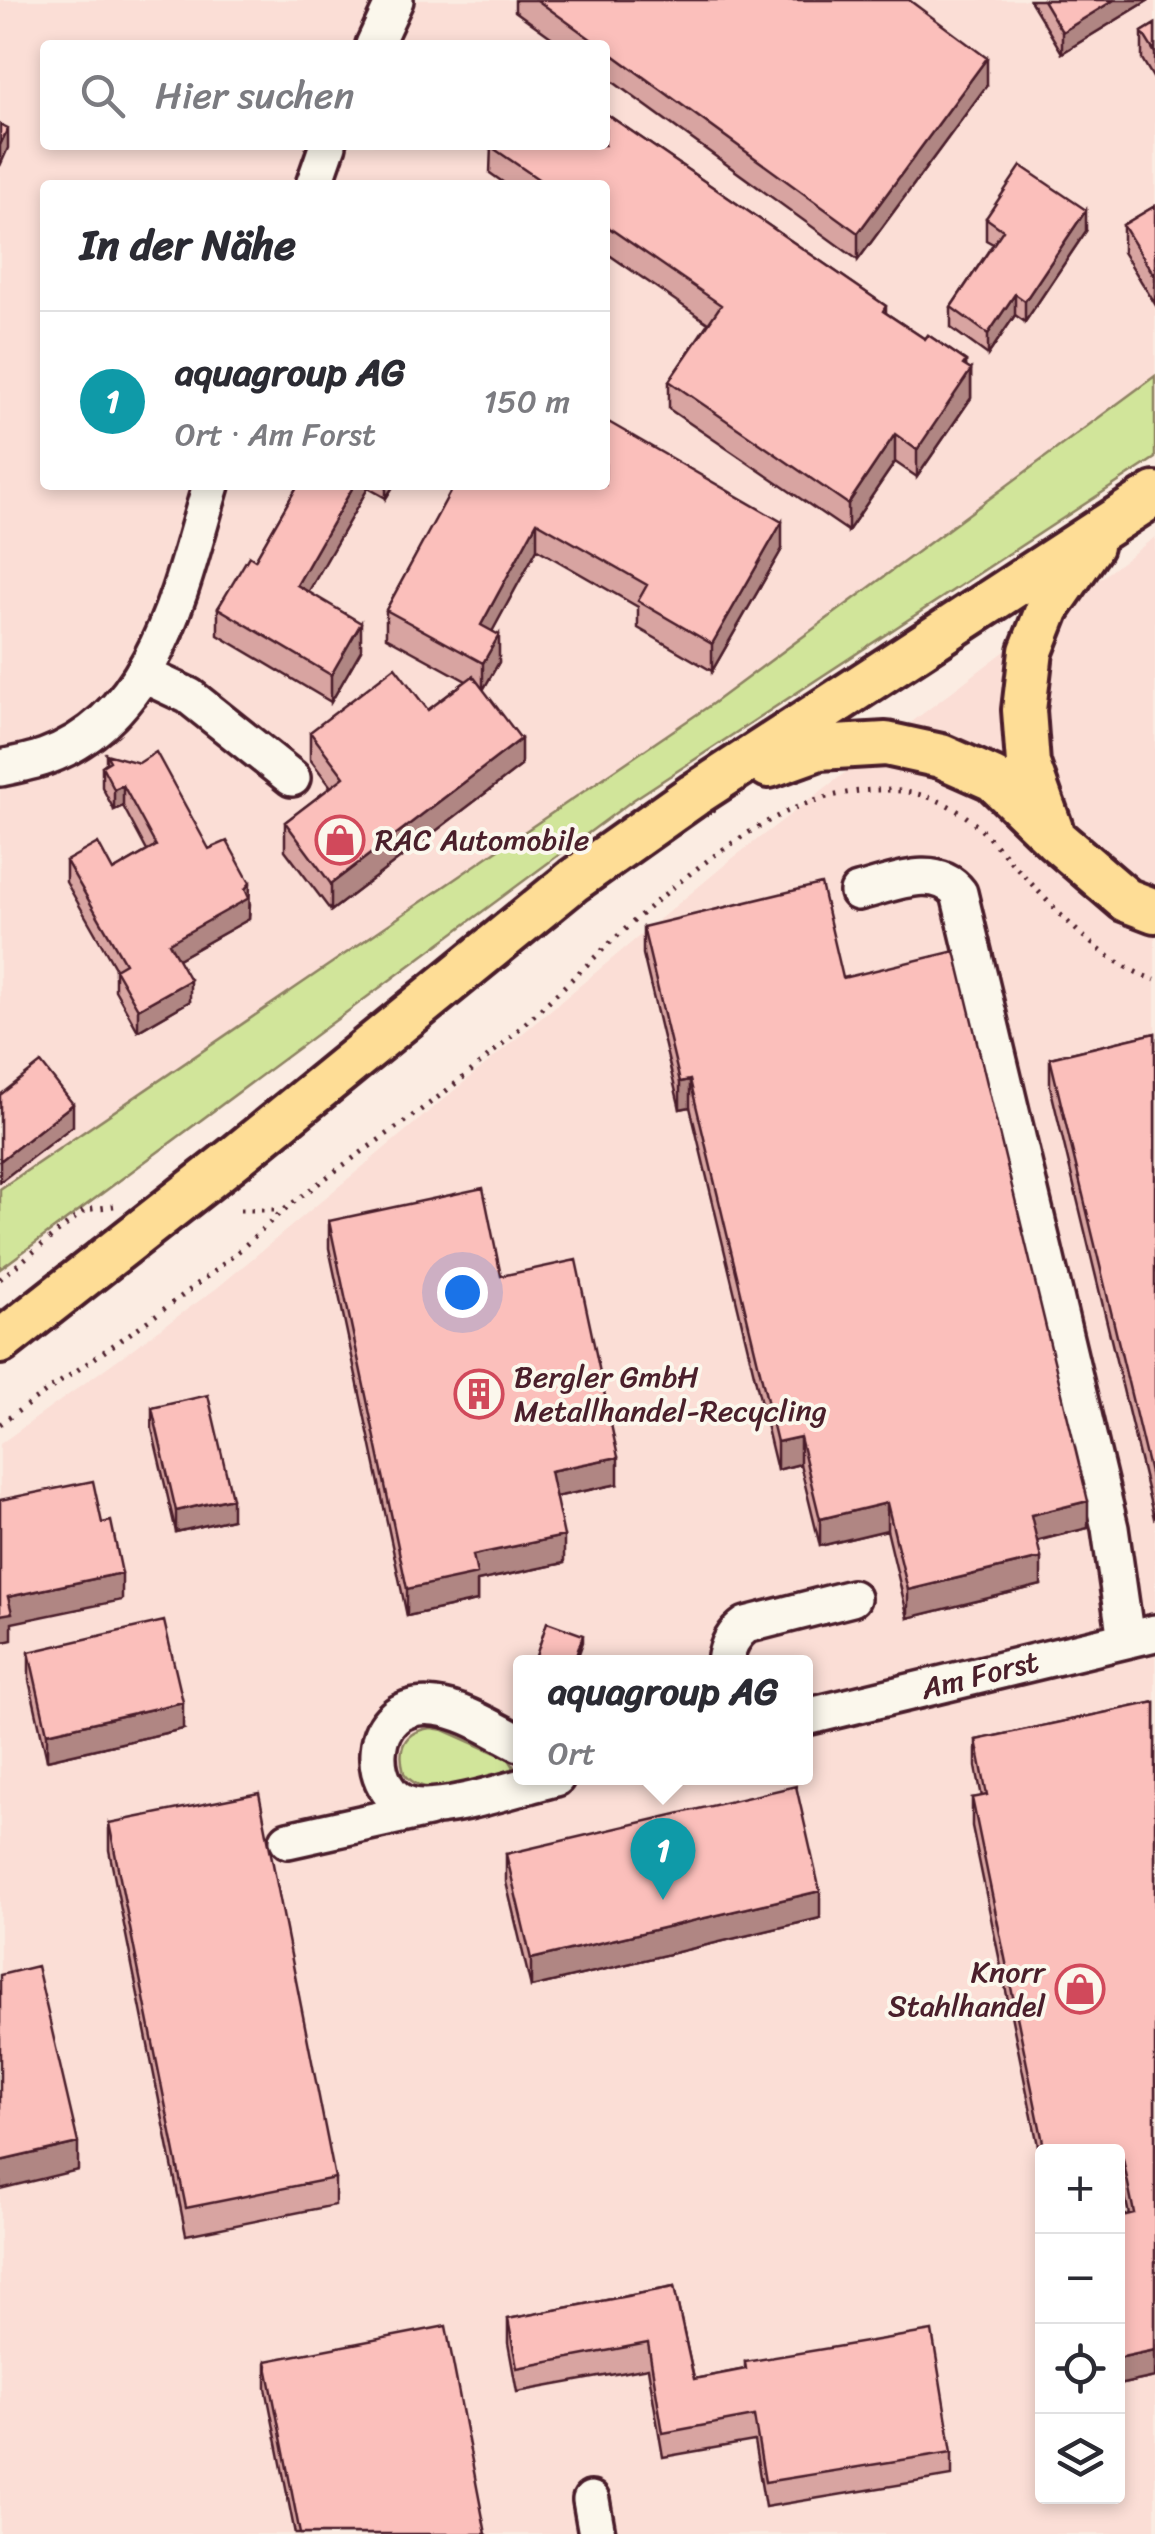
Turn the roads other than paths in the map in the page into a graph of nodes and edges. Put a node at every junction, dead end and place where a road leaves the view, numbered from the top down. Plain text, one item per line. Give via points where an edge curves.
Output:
1 (395, 0) edge
2 (376, 40) edge
3 (326, 150) edge
4 (316, 180) edge
5 (209, 490) edge
6 (1155, 494) edge
7 (1103, 528) junction
8 (144, 675) junction
9 (0, 768) edge
10 (292, 778) dead end
11 (694, 794) junction
12 (1054, 839) junction
13 (858, 892) dead end
14 (1155, 911) edge
15 (0, 1342) edge
16 (852, 1598) dead end
17 (1140, 1637) edge
18 (727, 1655) edge
19 (813, 1716) edge
20 (513, 1739) edge
21 (527, 1785) edge
22 (434, 1807) junction
23 (288, 1840) dead end

1 - 2 street
3 - 4 street
5 - 8 street
6 - 7 main road
7 - 11 main road
7 - 12 main road via 1048,608 1031,651 1024,710 1028,764
8 - 9 street via 88,735 46,757
8 - 10 street via 190,696
11 - 12 main road via 819,748 886,744 941,756 993,779
11 - 15 main road via 574,880
12 - 14 main road via 1126,900
13 - 17 street via 941,877 959,893
16 - 18 street via 746,1625
17 - 19 street, Am Forst
20 - 22 street via 436,1706 396,1714 378,1748 380,1773 408,1806
21 - 22 street
22 - 23 street

